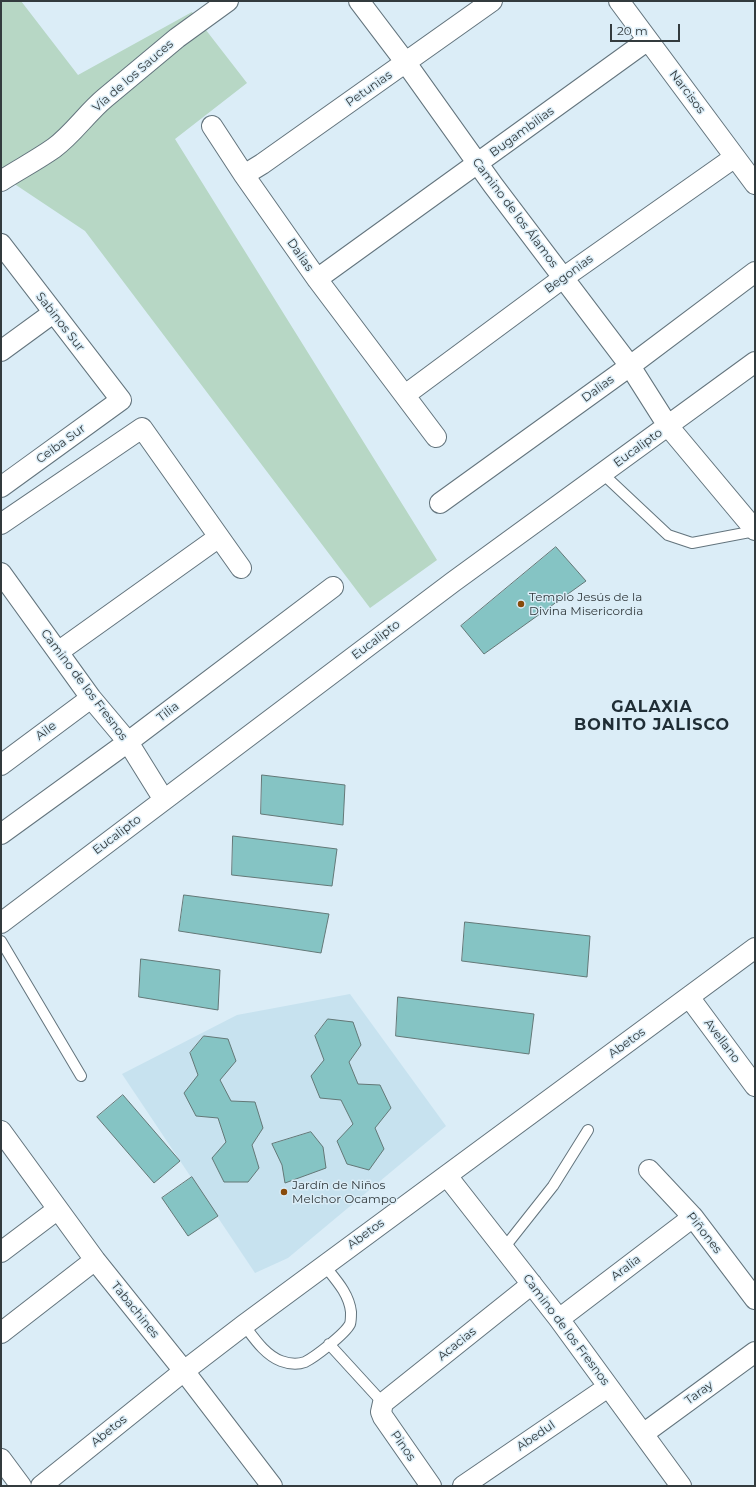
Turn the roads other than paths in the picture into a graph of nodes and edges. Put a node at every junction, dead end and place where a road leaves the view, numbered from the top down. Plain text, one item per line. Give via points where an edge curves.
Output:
1 (228, 1) edge
2 (359, 1) edge
3 (492, 1) edge
4 (619, 1) edge
5 (648, 40) junction
6 (406, 63) junction
7 (212, 126) dead end
8 (735, 157) junction
9 (478, 164) junction
10 (244, 175) junction
11 (1, 181) edge
12 (755, 184) edge
13 (1, 244) edge
14 (755, 272) edge
15 (563, 278) junction
16 (317, 279) junction
17 (53, 313) junction
18 (1, 351) edge
19 (755, 362) edge
20 (630, 366) junction
21 (405, 395) junction
22 (120, 400) joint
23 (668, 426) junction
24 (436, 437) dead end
25 (603, 474) junction
26 (1, 487) edge
27 (440, 503) dead end
28 (1, 524) edge
29 (755, 531) edge
30 (219, 537) junction
31 (242, 568) dead end
32 (2, 576) edge
33 (333, 587) dead end
34 (58, 652) junction
35 (91, 698) junction
36 (128, 742) junction
37 (1, 765) edge
38 (164, 800) junction
39 (1, 834) edge
40 (1, 922) edge
41 (1, 941) edge
42 (755, 948) edge
43 (689, 997) junction
44 (80, 1076) dead end
45 (755, 1086) edge
46 (1, 1130) edge
47 (588, 1130) dead end
48 (650, 1170) dead end
49 (447, 1176) junction
50 (58, 1209) junction
51 (693, 1217) junction
52 (504, 1248) junction
53 (1, 1252) edge
54 (95, 1260) junction
55 (324, 1265) junction
56 (532, 1284) junction
57 (755, 1299) edge
58 (559, 1319) junction
59 (244, 1325) junction
60 (1, 1333) edge
61 (329, 1344) junction
62 (755, 1352) edge
63 (184, 1371) junction
64 (608, 1387) junction
65 (383, 1403) junction
66 (643, 1434) junction
67 (1, 1459) edge
68 (270, 1485) edge
69 (21, 1486) edge
70 (41, 1486) edge
71 (431, 1486) edge
72 (463, 1486) edge
73 (682, 1486) edge

1 - 11 street, Vía de los Sauces via 177,38 105,98 54,148
2 - 6 street, Camino de los Álamos
3 - 6 street, Petunias
4 - 5 street, Narcisos
5 - 8 street, Narcisos
5 - 9 street, Bugambilias
6 - 9 street, Camino de los Álamos
6 - 10 street, Petunias
7 - 10 street, Dalias
8 - 12 street, Narcisos
8 - 15 street, Begonias
9 - 15 street, Camino de los Álamos
9 - 16 street, Bugambilias
10 - 16 street, Dalias
13 - 17 street, Sabinos Sur
14 - 20 street, Dalias
15 - 20 street, Camino de los Álamos
15 - 21 street, Begonias
16 - 21 street, Dalias
17 - 18 street
17 - 22 street, Sabinos Sur
19 - 23 street, Eucalipto
20 - 23 street, Camino de los Álamos
20 - 27 street, Dalias
21 - 24 street, Dalias
22 - 26 street, Ceiba Sur
23 - 25 street, Eucalipto
23 - 29 street, Camino de los Álamos
25 - 29 lane via 668,535 692,544
25 - 38 street, Eucalipto via 453,582
28 - 30 street via 142,428
30 - 31 street
30 - 34 street
32 - 34 street, Camino de los Fresnos
33 - 36 street, Tilia
34 - 35 street, Camino de los Fresnos
35 - 36 street, Camino de los Fresnos
35 - 37 street, Aile
36 - 38 street, Camino de los Fresnos
36 - 39 street, Tilia
38 - 40 street, Eucalipto
41 - 44 lane
42 - 43 street, Abetos
43 - 45 street, Avellano
43 - 49 street, Abetos
46 - 50 street, Tabachines
47 - 52 lane via 553,1186
48 - 51 street, Piñones
49 - 52 street, Camino de los Fresnos
49 - 55 street, Abetos
50 - 53 street
50 - 54 street, Tabachines
51 - 57 street, Piñones
51 - 58 street, Aralia
52 - 56 street, Camino de los Fresnos
54 - 60 street
54 - 63 street, Tabachines
55 - 59 street, Abetos
55 - 61 lane via 344,1290 351,1313 350,1324
56 - 58 street, Camino de los Fresnos
56 - 65 street, Acacias
58 - 64 street, Camino de los Fresnos
59 - 61 lane via 268,1354 279,1361 292,1364 304,1362
59 - 63 street, Abetos
61 - 65 lane
62 - 66 street, Taray
63 - 68 street, Tabachines
63 - 70 street, Abetos
64 - 66 street, Camino de los Fresnos
64 - 72 street, Abedul
65 - 71 street, Pinos via 383,1417
66 - 73 street, Camino de los Fresnos
67 - 69 street

